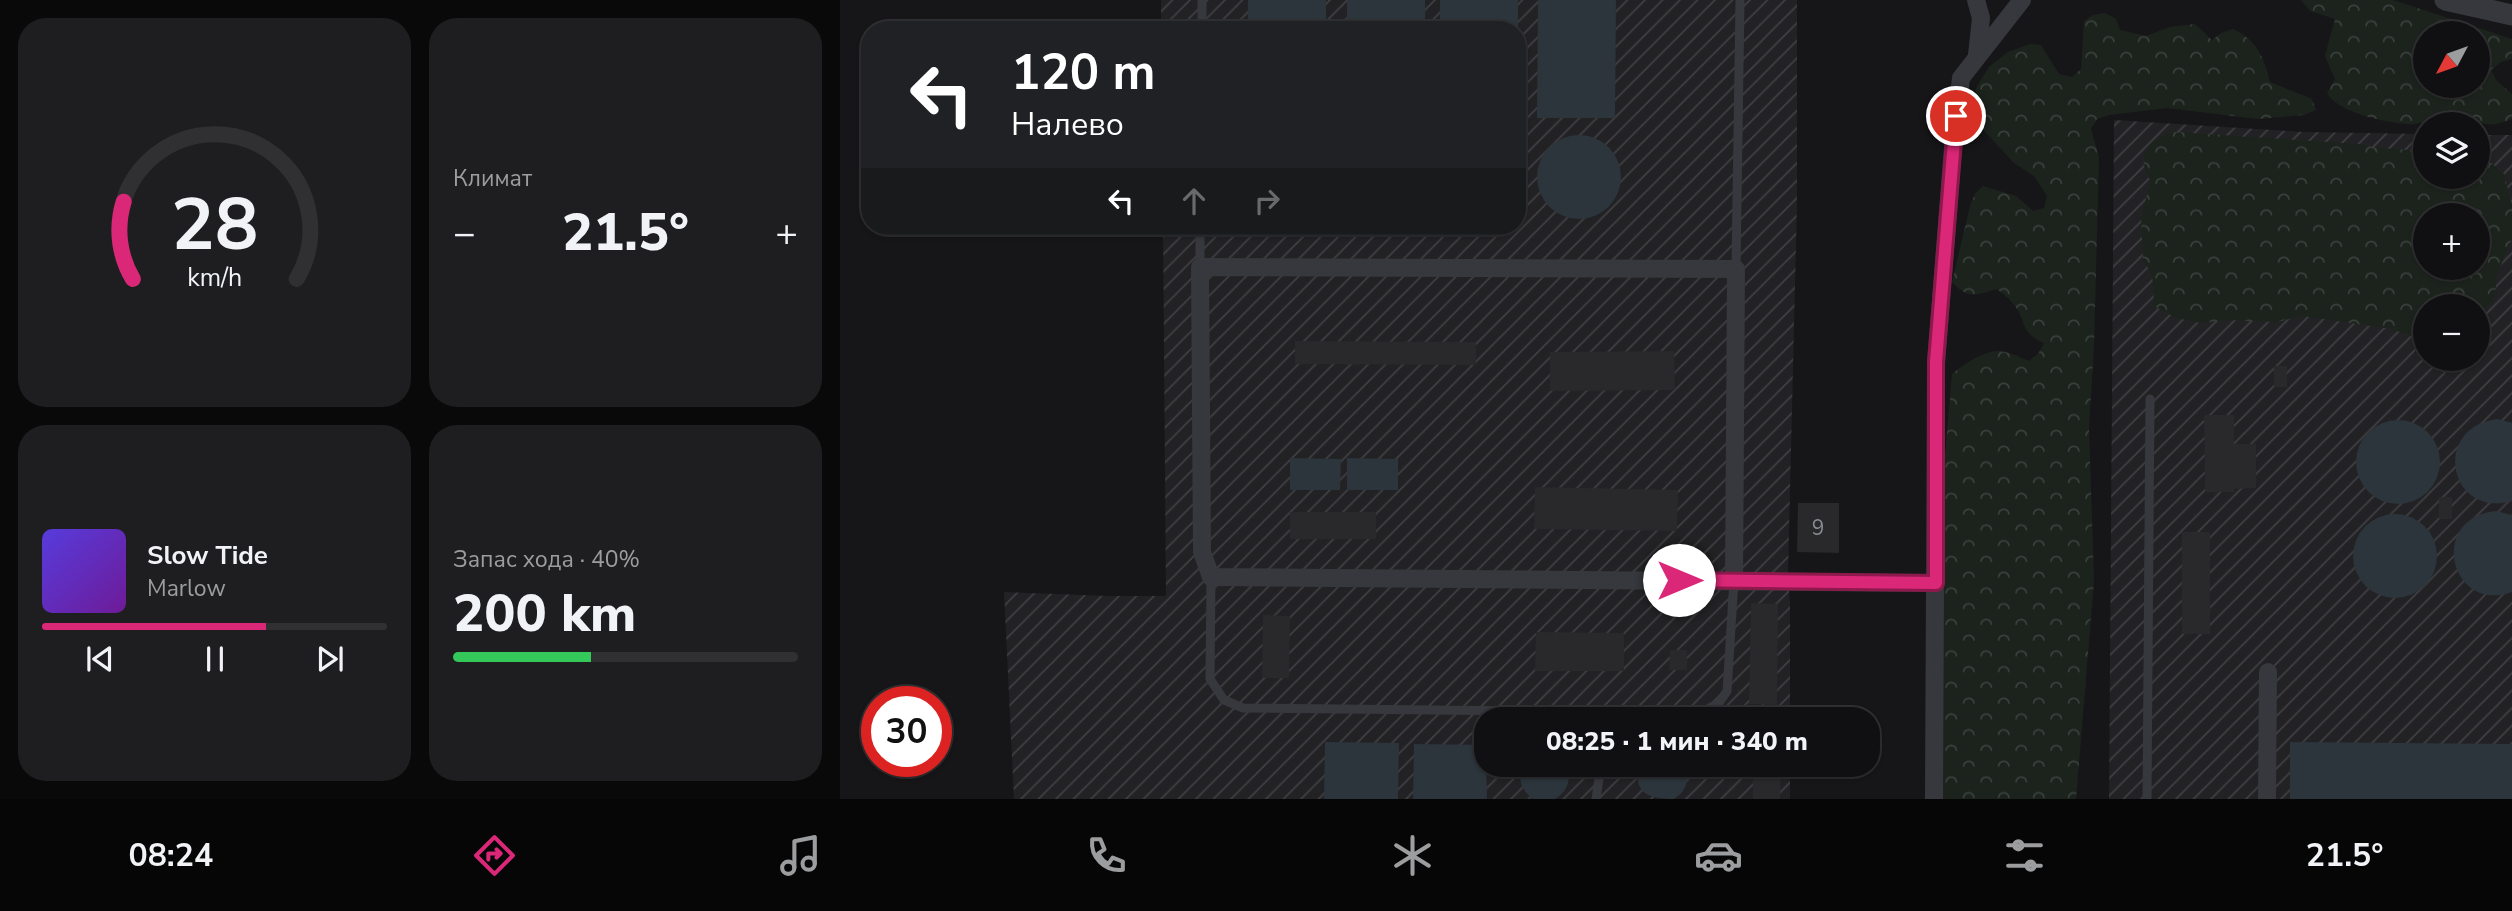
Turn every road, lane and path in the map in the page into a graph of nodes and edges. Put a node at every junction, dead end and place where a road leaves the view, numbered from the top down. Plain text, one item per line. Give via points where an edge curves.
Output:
1 (1202, 0) edge
2 (1740, 0) edge
3 (1976, 0) edge
4 (2022, 0) edge
5 (2445, 0) edge
6 (2512, 15) edge
7 (1202, 21) edge
8 (1977, 55) junction
9 (1200, 235) edge
10 (1200, 267) junction
11 (1736, 269) junction
12 (2150, 398) dead end
13 (1211, 577) junction
14 (1734, 580) junction
15 (1936, 583) junction
16 (2268, 672) dead end
17 (1711, 707) edge
18 (1474, 712) edge
19 (1599, 777) edge
20 (1596, 799) edge
21 (1934, 799) edge
22 (2147, 799) edge
23 (2267, 799) edge

1 - 7 lane
2 - 11 lane
3 - 8 street via 1981,18
4 - 8 street
5 - 6 street
8 - 15 street via 1961,78 1936,362
9 - 10 lane
10 - 11 street
10 - 13 street via 1202,552
11 - 14 street
12 - 22 lane
13 - 14 street
13 - 18 lane via 1210,679 1224,700 1243,708
14 - 15 street
14 - 17 lane via 1727,691
15 - 21 street
16 - 23 street
19 - 20 lane

